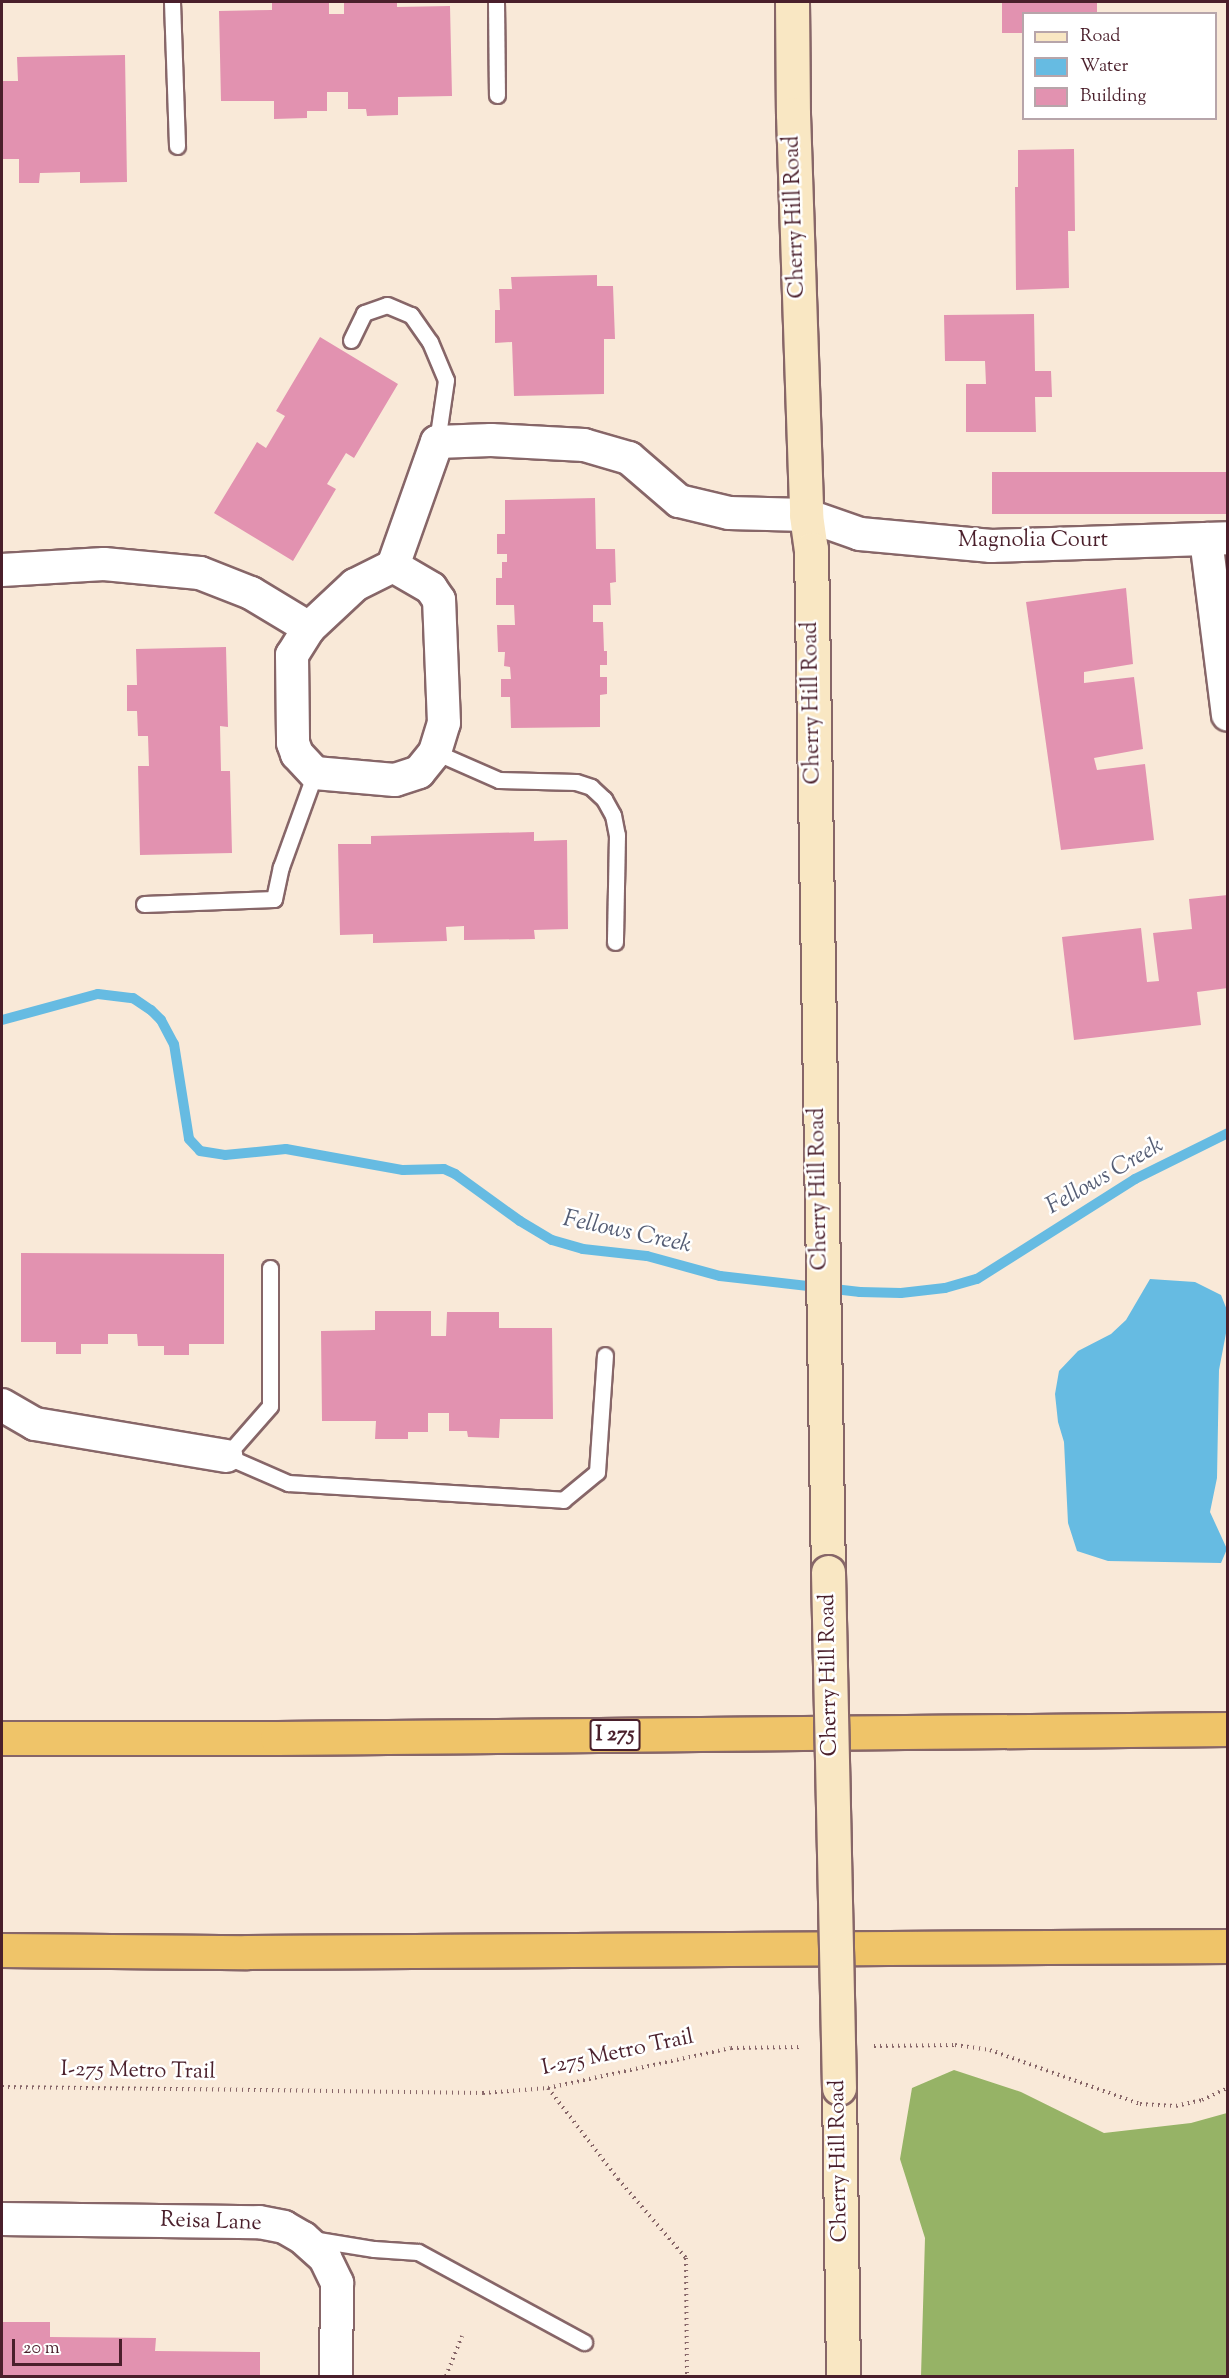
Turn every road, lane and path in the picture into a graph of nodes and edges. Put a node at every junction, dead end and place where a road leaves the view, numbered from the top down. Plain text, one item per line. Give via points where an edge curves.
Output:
1 (172, 2) edge
2 (496, 2) edge
3 (792, 2) edge
4 (497, 95) dead end
5 (177, 146) dead end
6 (351, 340) dead end
7 (436, 442) junction
8 (806, 515) junction
9 (1217, 539) edge
10 (393, 566) junction
11 (2, 570) edge
12 (309, 628) junction
13 (1225, 674) edge
14 (1227, 716) edge
15 (435, 752) junction
16 (315, 773) junction
17 (144, 904) dead end
18 (615, 942) dead end
19 (270, 1268) dead end
20 (605, 1355) dead end
21 (2, 1405) edge
22 (226, 1456) junction
23 (1227, 1729) edge
24 (2, 1738) edge
25 (1227, 1946) edge
26 (2, 1950) edge
27 (872, 2046) dead end
28 (813, 2047) dead end
29 (2, 2087) edge
30 (548, 2088) junction
31 (1227, 2088) edge
32 (2, 2219) edge
33 (303, 2238) junction
34 (462, 2336) dead end
35 (584, 2342) dead end
36 (336, 2376) edge
37 (446, 2376) edge
38 (687, 2376) edge
39 (843, 2376) edge

1 - 5 lane
2 - 4 lane
3 - 8 main road, Cherry Hill Road
6 - 7 lane via 364,313 387,305 411,315 430,342 446,380
7 - 8 street, Magnolia Court via 501,440 584,445 629,458 678,501 729,513
7 - 10 street
8 - 9 street, Magnolia Court via 860,534 991,546
8 - 39 main road, Cherry Hill Road, bridge via 811,549
9 - 13 street
10 - 12 street via 355,585
10 - 15 street via 431,588 439,600 444,723
11 - 12 street via 105,564 200,573 251,593
12 - 16 street via 292,655 293,743 297,754
13 - 14 street
15 - 16 street via 419,772 395,780
15 - 18 lane via 499,780 576,782 604,799 614,815 617,835
16 - 17 lane via 281,867 274,899
19 - 22 lane via 270,1406
20 - 22 lane via 597,1472 563,1500 288,1484
21 - 22 street via 35,1424
23 - 24 highway, I 275
25 - 26 highway
27 - 31 path via 955,2045 990,2050 1140,2104 1176,2106
28 - 30 path, I-275 Metro Trail via 730,2048
29 - 30 path, I-275 Metro Trail via 483,2092
30 - 38 path via 618,2179 686,2258
32 - 33 street, Reisa Lane via 259,2222 284,2227
33 - 35 lane via 418,2252
33 - 36 street, Reisa Lane via 325,2258 337,2283
34 - 37 path

